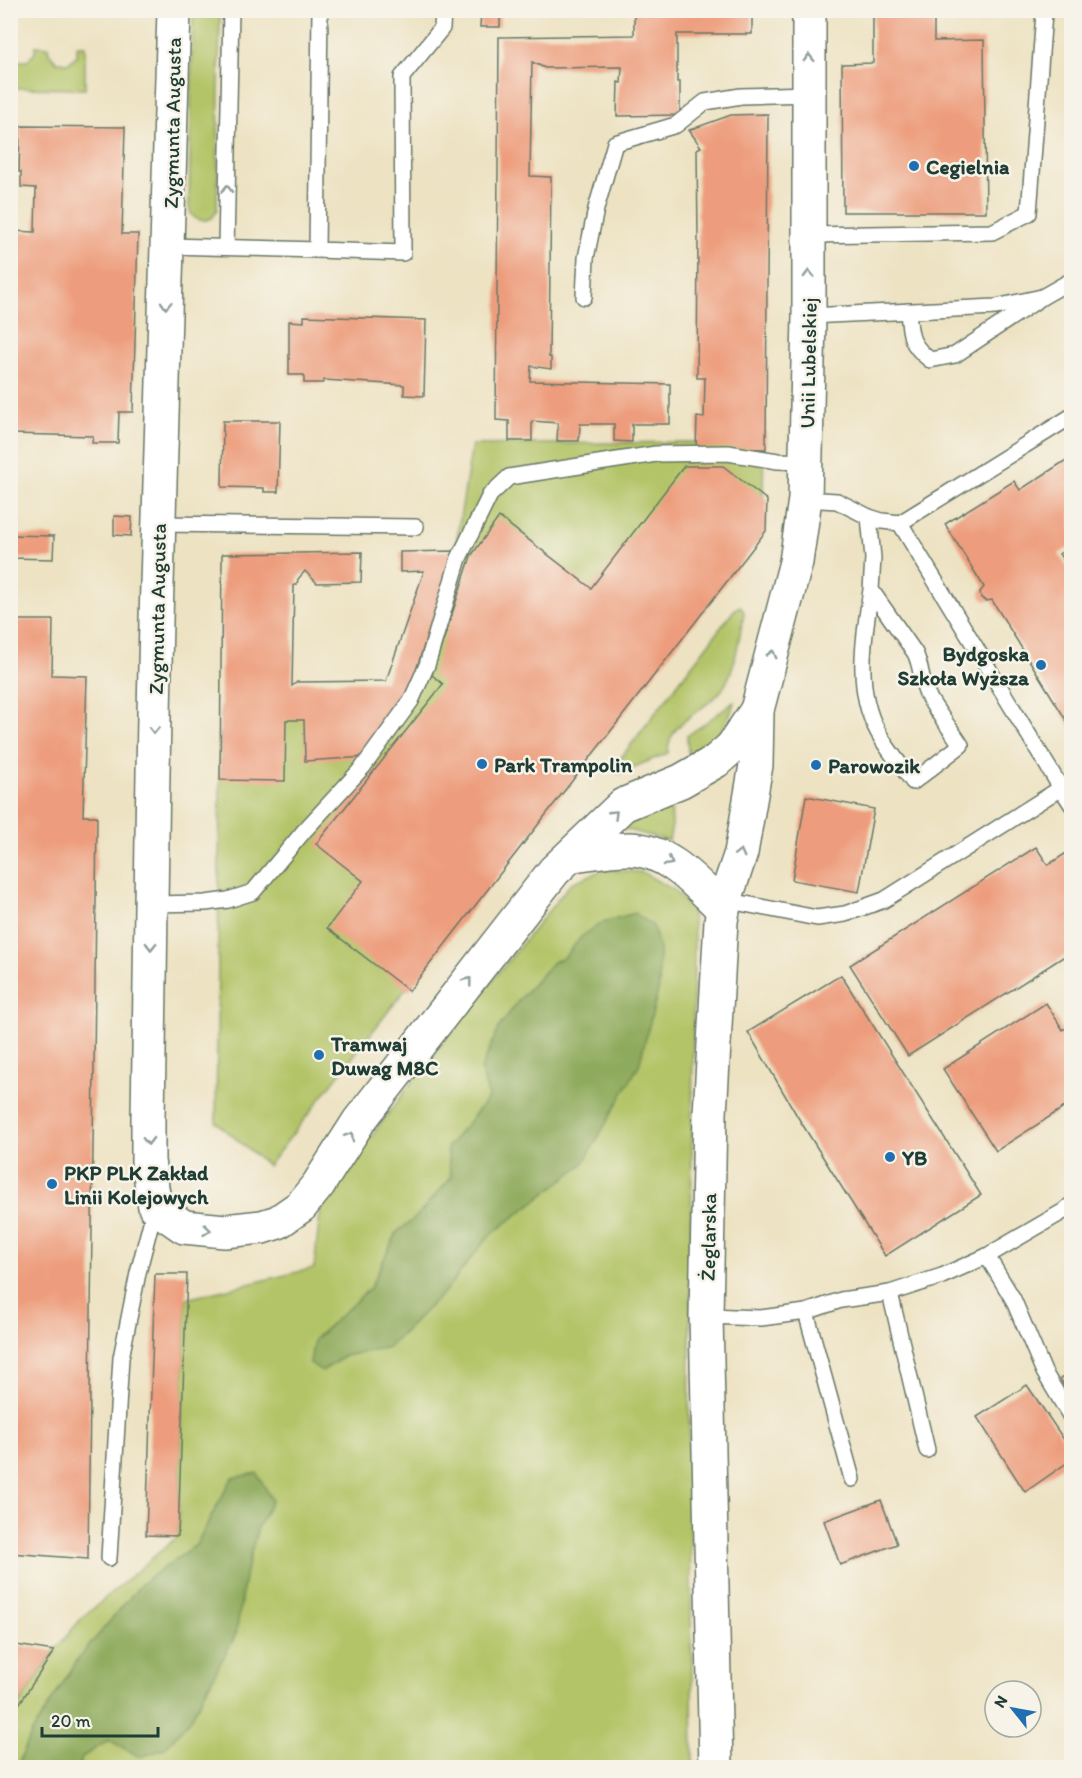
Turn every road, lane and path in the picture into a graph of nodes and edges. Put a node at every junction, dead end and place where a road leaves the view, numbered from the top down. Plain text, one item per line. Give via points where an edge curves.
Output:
1 (174, 10) edge
2 (231, 10) edge
3 (320, 10) edge
4 (443, 10) edge
5 (809, 10) edge
6 (1044, 13) dead end
7 (810, 94) junction
8 (809, 235) junction
9 (169, 246) junction
10 (226, 247) junction
11 (317, 250) junction
12 (1071, 280) edge
13 (584, 297) dead end
14 (1042, 297) junction
15 (908, 311) junction
16 (810, 316) junction
17 (1071, 416) edge
18 (807, 462) junction
19 (805, 500) junction
20 (869, 517) junction
21 (900, 523) junction
22 (159, 524) junction
23 (416, 527) dead end
24 (871, 590) junction
25 (757, 711) junction
26 (1061, 788) junction
27 (1071, 805) edge
28 (572, 855) junction
29 (152, 904) junction
30 (724, 904) junction
31 (155, 1207) junction
32 (1069, 1209) edge
33 (987, 1256) junction
34 (890, 1293) junction
35 (806, 1312) junction
36 (706, 1316) junction
37 (1071, 1419) edge
38 (927, 1450) dead end
39 (852, 1479) dead end
40 (109, 1558) dead end
41 (716, 1767) edge

1 - 9 street, Zygmunta Augusta
10 -> 2 lane
3 - 11 lane
4 - 11 lane via 442,28 402,77 403,253
7 -> 5 street, Unii Lubelskiej
6 - 8 lane via 1029,213 992,232
7 - 8 street, Unii Lubelskiej
7 - 13 lane via 741,96 705,102 676,125 615,143 586,258
16 -> 8 street, Unii Lubelskiej
9 - 10 lane
9 -> 22 street, Zygmunta Augusta
10 - 11 lane
12 - 14 lane
14 - 15 lane via 996,307
14 - 15 lane via 955,355 930,360 916,348
15 - 16 lane
16 - 18 street, Unii Lubelskiej
17 - 21 lane
18 - 19 street, Unii Lubelskiej
18 - 29 lane via 728,453 656,454 509,477 490,495 459,558 427,665 411,701 363,766 253,892 205,903
19 - 20 lane via 837,501
25 -> 19 street, Unii Lubelskiej via 796,562
20 - 21 lane
20 - 24 lane
21 - 26 lane
22 - 23 lane
22 -> 29 street, Zygmunta Augusta
24 - 24 lane via 864,646 866,701 878,733 913,782 961,745 929,698 915,653
28 -> 25 street via 623,805 681,781 716,761 732,747
30 -> 25 street, Żeglarska via 741,853 756,765
26 - 27 lane
26 - 30 lane via 884,900 845,914 817,918
28 -> 30 street via 629,849 655,855 671,862
31 -> 28 street via 184,1227 225,1231 278,1222 301,1206 366,1112 539,889
29 -> 31 street, Zygmunta Augusta via 147,1118
30 - 36 street, Żeglarska via 710,1114
31 - 40 lane via 121,1358
32 - 33 lane
33 - 34 lane
33 - 37 lane via 1013,1299 1044,1372
34 - 35 lane via 841,1300
34 - 38 lane
35 - 36 lane via 761,1318
35 - 39 lane
36 - 41 street, Żeglarska

